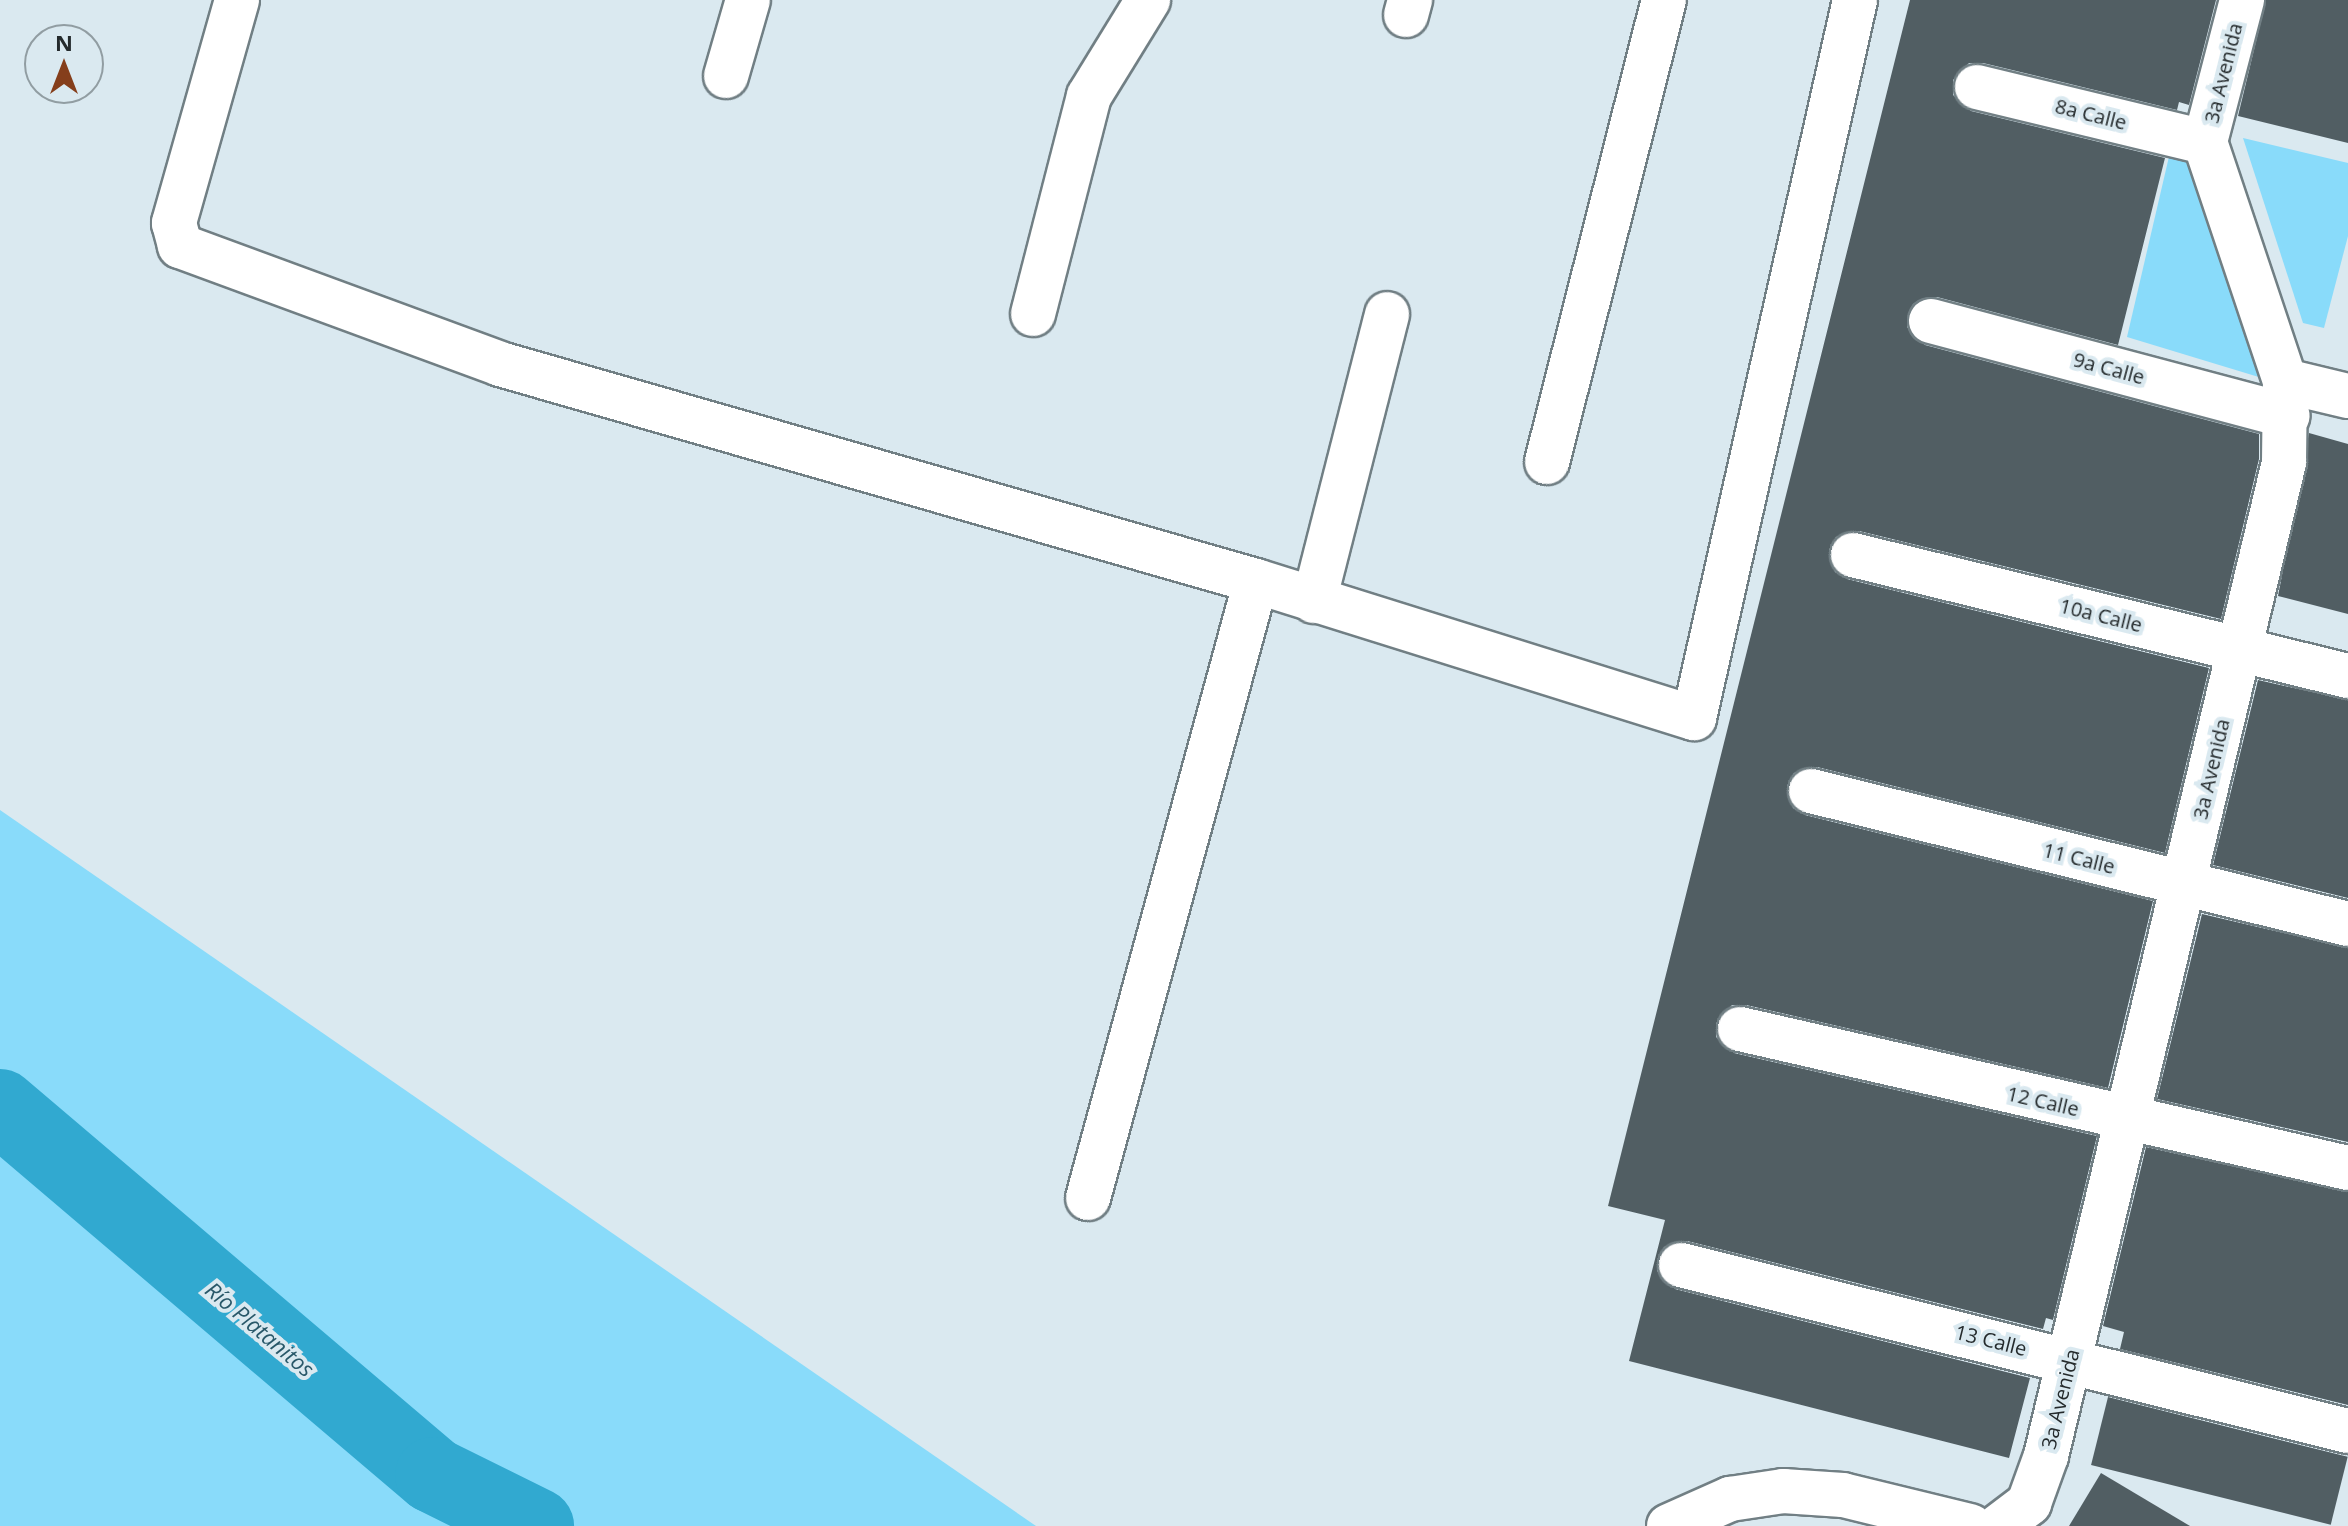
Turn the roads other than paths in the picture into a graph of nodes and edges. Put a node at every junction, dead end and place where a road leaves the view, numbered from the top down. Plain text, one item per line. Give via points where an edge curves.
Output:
1 (237, 0) edge
2 (748, 0) edge
3 (1148, 0) edge
4 (1664, 0) edge
5 (1855, 0) edge
6 (2242, 0) edge
7 (726, 76) dead end
8 (1977, 87) dead end
9 (2205, 142) junction
10 (1033, 314) dead end
11 (1387, 314) dead end
12 (1931, 321) dead end
13 (2348, 396) edge
14 (2286, 398) junction
15 (1547, 462) dead end
16 (1853, 555) dead end
17 (1256, 581) junction
18 (1314, 601) junction
19 (2240, 649) junction
20 (2348, 676) edge
21 (1811, 791) dead end
22 (2184, 884) junction
23 (2348, 924) edge
24 (1740, 1029) dead end
25 (2132, 1122) junction
26 (2348, 1168) edge
27 (1088, 1198) dead end
28 (1681, 1265) dead end
29 (2069, 1359) junction
30 (2348, 1431) edge
31 (1669, 1526) edge
32 (1970, 1526) edge
33 (1999, 1526) edge

1 - 17 street via 174,223 180,246 500,364
2 - 7 street
3 - 10 street via 1089,96
4 - 15 street
5 - 18 street via 1694,718
6 - 9 street, 3a Avenida
8 - 9 street, 8a Calle
9 - 14 street, 3a Avenida
11 - 18 street
12 - 14 street, 9a Calle
13 - 14 street, 9a Calle
14 - 19 street, 3a Avenida via 2284,462
16 - 19 street, 10a Calle
17 - 18 street
17 - 27 street
19 - 20 street, 10a Calle
19 - 22 street, 3a Avenida
21 - 22 street, 11 Calle
22 - 23 street, 11 Calle
22 - 25 street, 3a Avenida
24 - 25 street, 12 Calle
25 - 26 street, 12 Calle
25 - 29 street, 3a Avenida
28 - 29 street, 13 Calle
29 - 30 street, 13 Calle
29 - 33 street, 3a Avenida via 2029,1503
31 - 32 street via 1730,1499 1783,1491 1843,1495

